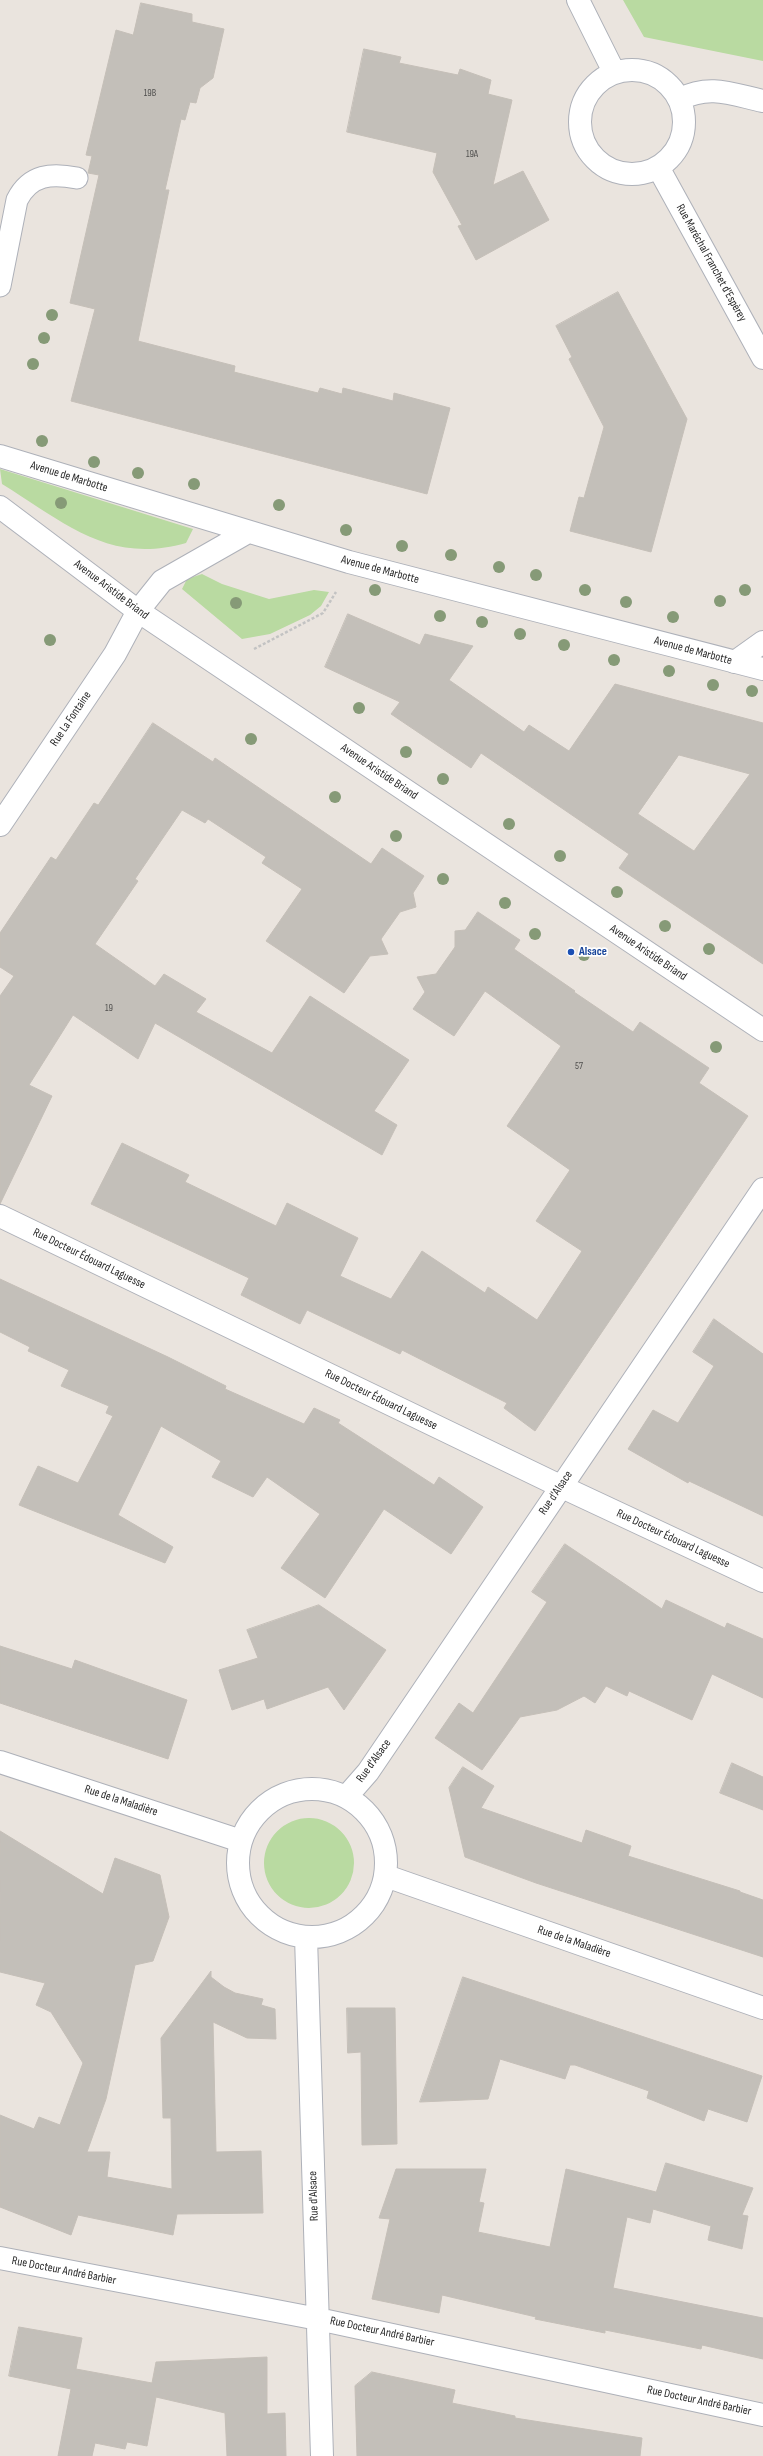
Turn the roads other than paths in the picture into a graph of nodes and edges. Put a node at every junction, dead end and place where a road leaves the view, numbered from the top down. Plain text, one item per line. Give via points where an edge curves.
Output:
1 (578, 0) edge
2 (614, 72) junction
3 (680, 100) junction
4 (763, 101) edge
5 (658, 167) junction
6 (77, 178) dead end
7 (0, 286) edge
8 (763, 358) edge
9 (0, 456) edge
10 (0, 507) edge
11 (248, 532) junction
12 (138, 611) junction
13 (763, 642) edge
14 (735, 662) junction
15 (763, 669) edge
16 (0, 825) edge
17 (763, 1030) edge
18 (763, 1188) edge
19 (0, 1216) edge
20 (560, 1486) junction
21 (763, 1581) edge
22 (0, 1762) edge
23 (347, 1796) junction
24 (241, 1841) junction
25 (386, 1876) junction
26 (306, 1937) junction
27 (763, 2008) edge
28 (0, 2258) edge
29 (318, 2319) junction
30 (763, 2415) edge
31 (322, 2456) edge

1 - 2 street
2 - 3 street via 629,69 652,73 672,86
2 - 5 street via 599,80 585,98 581,108 580,126 584,142 593,156 606,168 621,174 639,174
3 - 4 street via 695,92 711,90
3 - 5 street via 684,115 684,131 678,147 669,160
5 - 8 street, Rue Maréchal Franchet d'Espèrey
6 - 7 lane via 52,174 27,184 21,191
9 - 11 street, Avenue de Marbotte
10 - 12 street, Avenue Aristide Briand
11 - 12 street, Rue La Fontaine via 162,580
11 - 14 street, Avenue de Marbotte via 349,562
12 - 16 street, Rue La Fontaine via 114,654
12 - 17 street, Avenue Aristide Briand
13 - 14 street
14 - 15 street, Avenue de Marbotte
18 - 20 street, Rue d'Alsace
19 - 20 street, Rue Docteur Édouard Laguesse
20 - 21 street, Rue Docteur Édouard Laguesse
20 - 23 street, Rue d'Alsace via 368,1772
22 - 24 street, Rue de la Maladière
23 - 24 street via 325,1789 302,1789 279,1795 260,1809 246,1827
23 - 25 street via 366,1810 379,1830 387,1852
24 - 26 street via 238,1849 238,1872 244,1893 255,1912 272,1926 292,1936
25 - 26 street via 377,1900 362,1919 341,1932 317,1938
25 - 27 street, Rue de la Maladière
26 - 29 street, Rue d'Alsace
28 - 29 street, Rue Docteur André Barbier
29 - 30 street, Rue Docteur André Barbier
29 - 31 street, Rue d'Alsace

